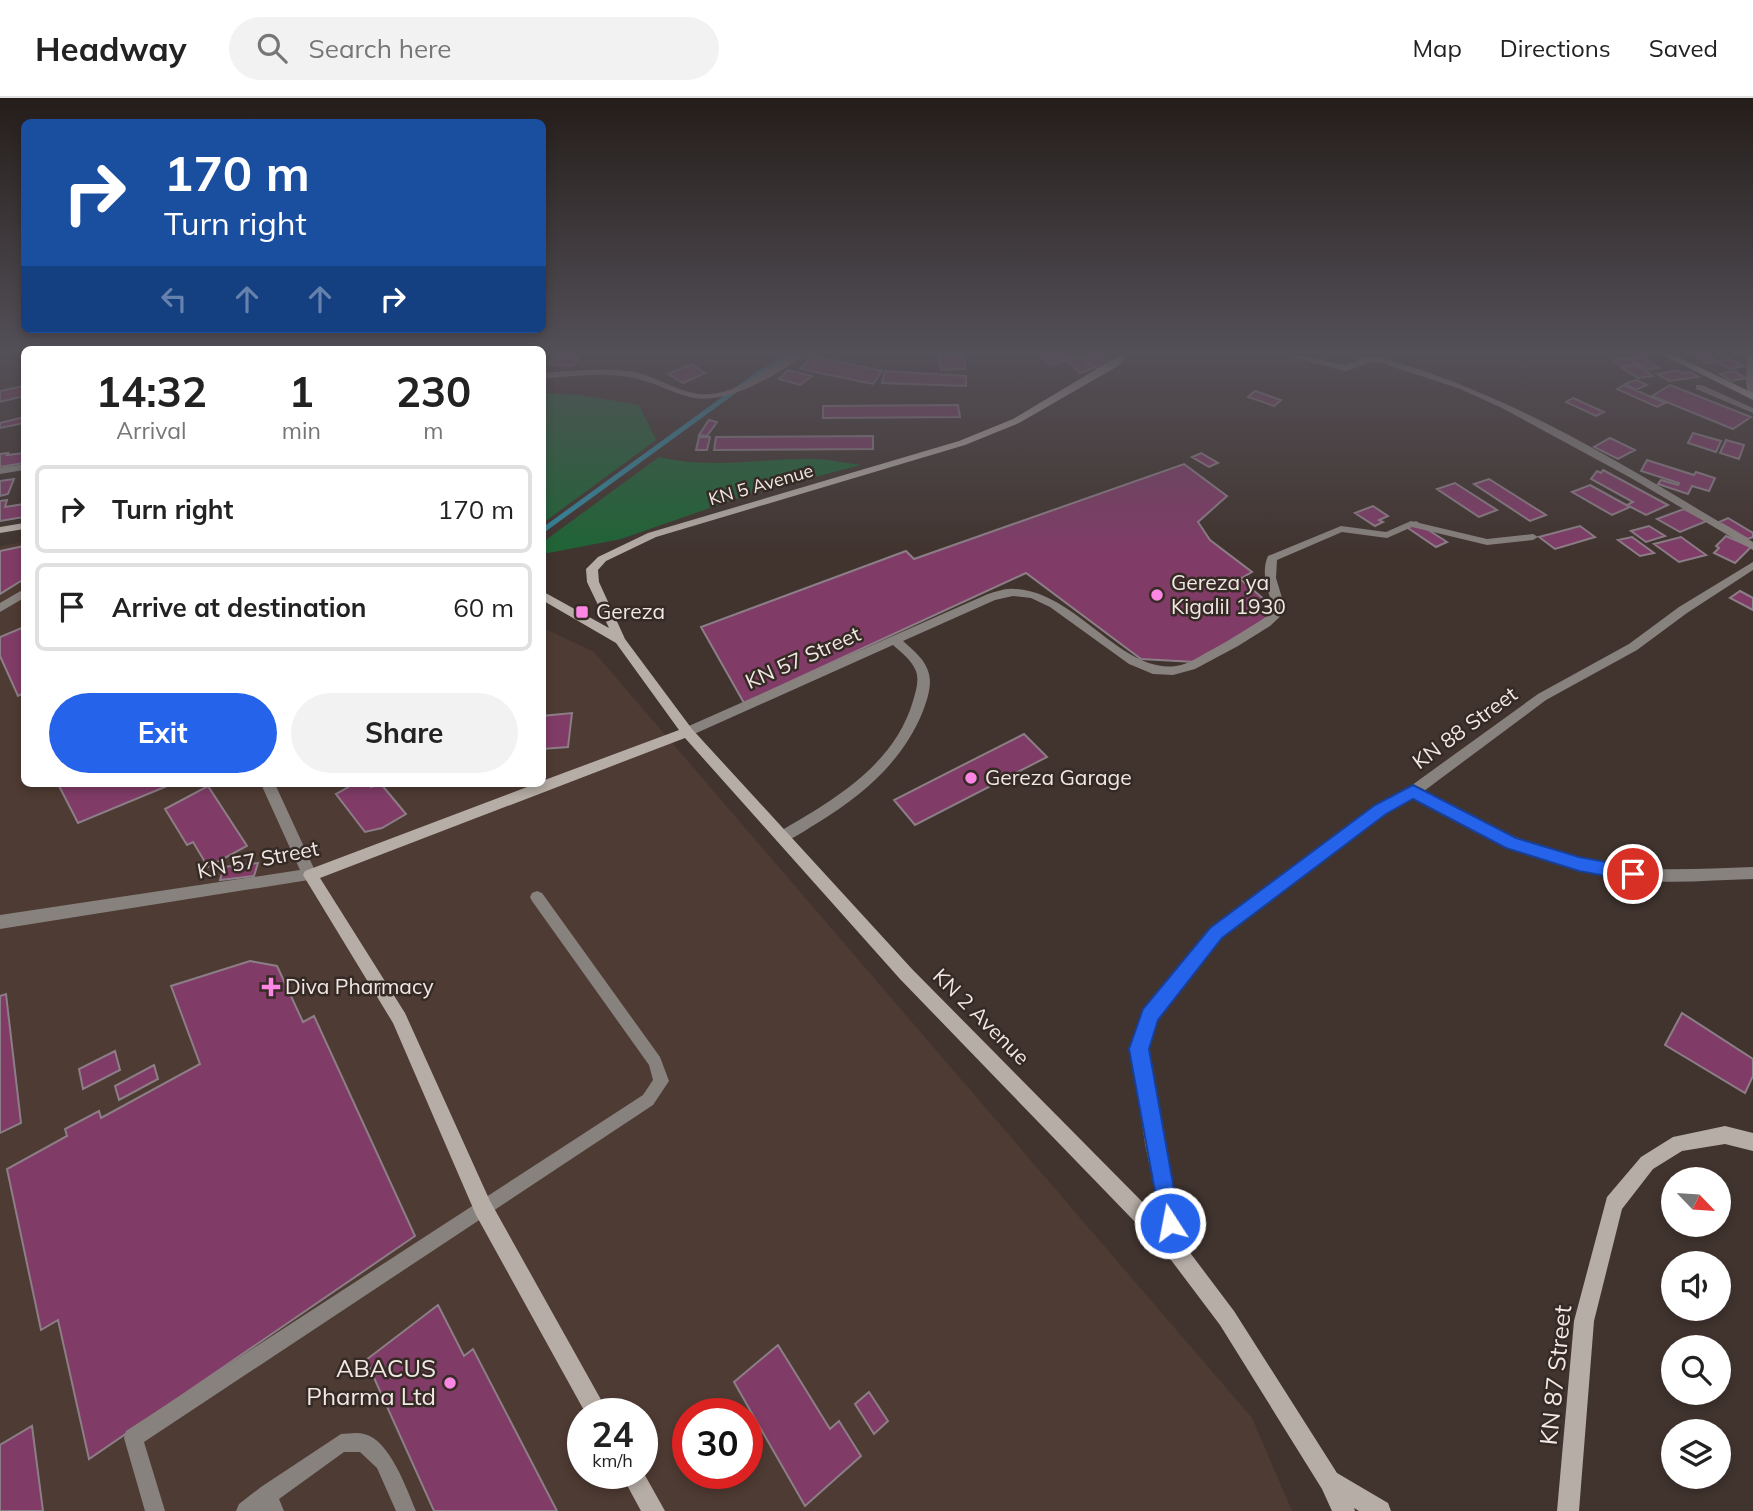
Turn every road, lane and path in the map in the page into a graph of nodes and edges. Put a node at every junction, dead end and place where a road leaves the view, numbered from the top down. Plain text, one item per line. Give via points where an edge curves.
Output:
1 (1016, 421) edge
2 (1533, 421) edge
3 (21, 468) edge
4 (0, 471) edge
5 (21, 526) edge
6 (0, 530) edge
7 (1533, 537) dead end
8 (1753, 547) edge
9 (1753, 565) edge
10 (21, 595) edge
11 (546, 597) edge
12 (0, 608) edge
13 (620, 640) junction
14 (895, 640) junction
15 (687, 732) junction
16 (546, 785) edge
17 (269, 787) edge
18 (542, 787) edge
19 (1413, 792) junction
20 (782, 837) junction
21 (1753, 873) edge
22 (310, 875) junction
23 (537, 897) dead end
24 (0, 922) edge
25 (1753, 1142) edge
26 (483, 1208) junction
27 (1175, 1249) junction
28 (589, 1398) edge
29 (1330, 1481) junction
30 (641, 1489) edge
31 (271, 1503) edge
32 (155, 1511) edge
33 (246, 1511) edge
34 (406, 1511) edge
35 (654, 1511) edge
36 (1344, 1511) edge
37 (1380, 1511) edge
38 (1569, 1511) edge

1 - 13 main road, KN 5 Avenue via 962,443 652,536 602,559 593,569 593,582
2 - 8 street
3 - 4 street
5 - 6 main road
7 - 14 street, KN 57 Street via 1487,541 1411,524 1387,535 1341,529 1272,558 1270,581 1280,611 1271,619 1190,667 1172,671 1140,666 1030,594 992,597
9 - 19 street, KN 88 Street via 1633,647 1542,697
10 - 12 street
11 - 13 main road, KN 2 Avenue
13 - 15 main road, KN 2 Avenue
14 - 15 street, KN 57 Street
14 - 20 street via 923,674 916,712 899,745 860,786
15 - 16 main road, KN 57 Street
15 - 20 main road, KN 2 Avenue
17 - 22 street
18 - 22 main road, KN 57 Street
19 - 21 street via 1511,844 1579,864 1633,874
19 - 27 street, KN 88 Street via 1380,810 1216,933 1150,1016 1139,1049
20 - 27 main road, KN 2 Avenue via 906,974
22 - 24 street, KN 57 Street
22 - 26 main road via 399,1018
23 - 26 lane via 655,1062 661,1081 648,1100
25 - 38 main road, KN 87 Street via 1725,1135 1679,1143 1647,1163 1614,1204 1584,1321
26 - 28 main road
26 - 32 lane via 133,1438
27 - 29 main road, KN 2 Avenue via 1227,1318
29 - 36 main road, KN 2 Avenue
29 - 37 main road
30 - 35 main road
31 - 33 lane
31 - 34 lane via 341,1443 363,1443 384,1461

